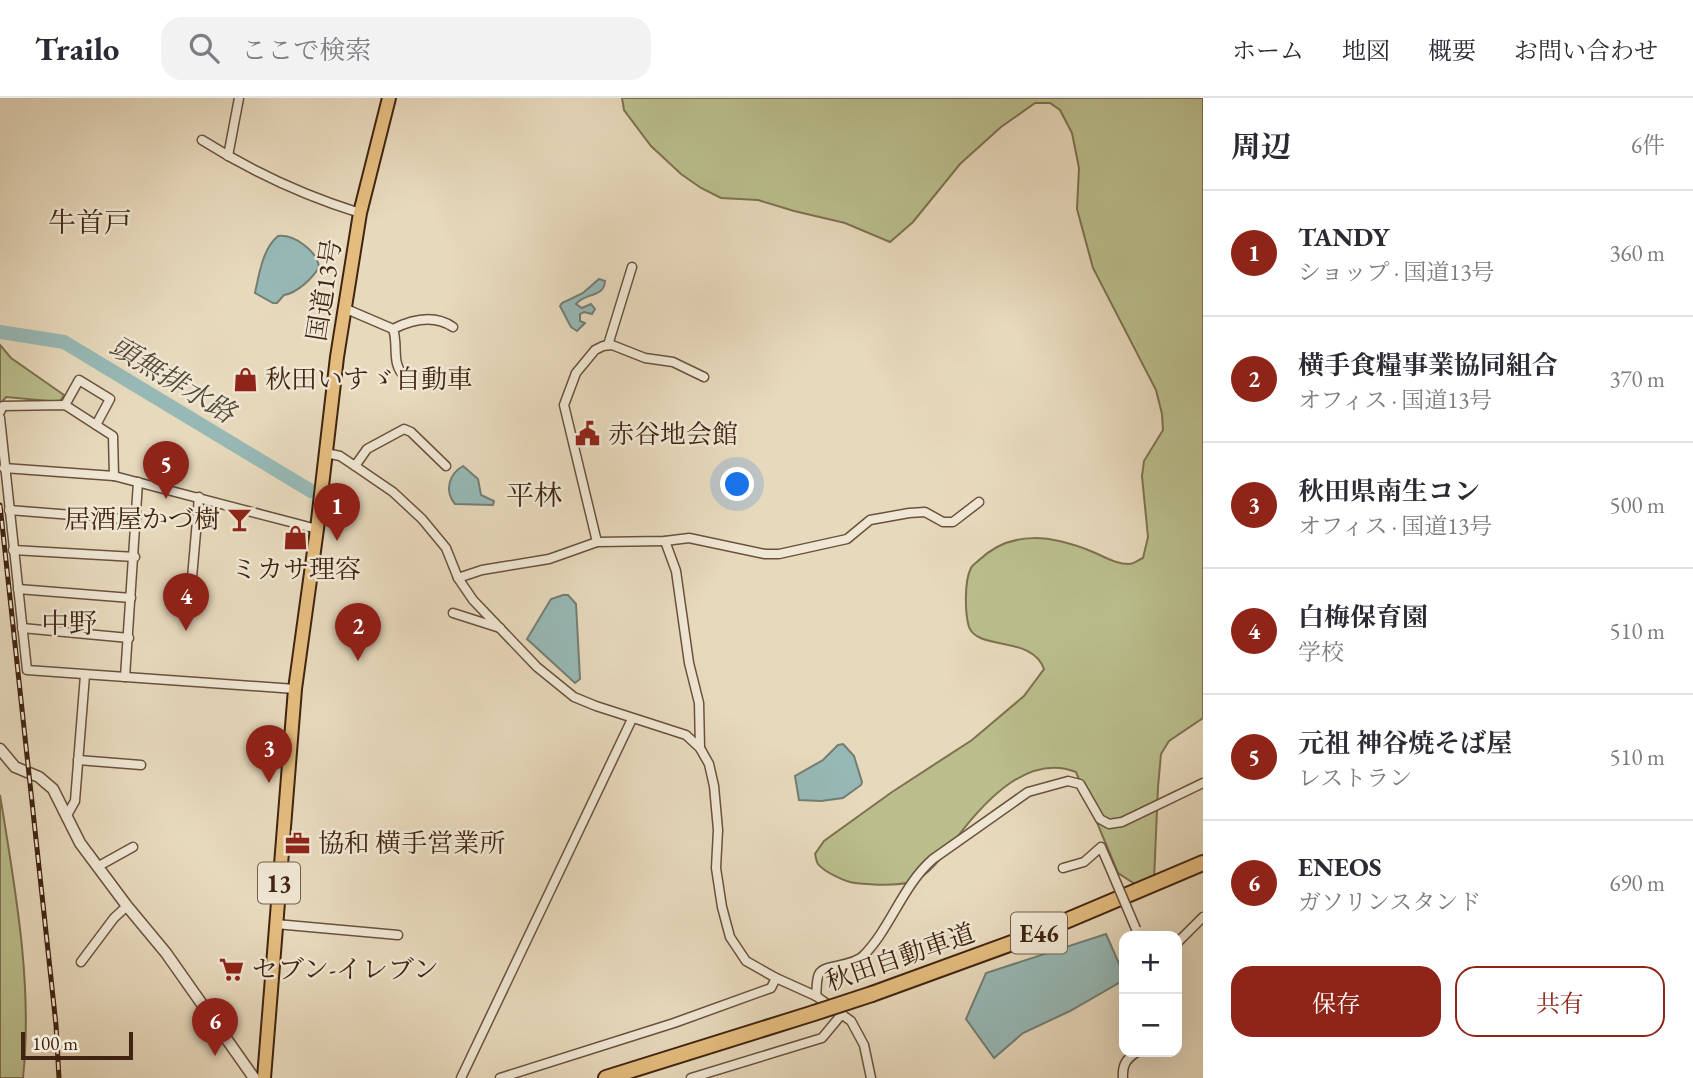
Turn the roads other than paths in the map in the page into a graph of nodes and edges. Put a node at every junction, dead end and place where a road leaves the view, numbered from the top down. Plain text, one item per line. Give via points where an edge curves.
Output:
1 (239, 98) edge
2 (389, 98) edge
3 (201, 140) dead end
4 (228, 156) junction
5 (360, 213) junction
6 (632, 267) dead end
7 (344, 308) junction
8 (453, 327) dead end
9 (393, 329) junction
10 (608, 345) junction
11 (704, 377) dead end
12 (405, 378) dead end
13 (65, 405) junction
14 (0, 412) edge
15 (0, 418) edge
16 (96, 425) junction
17 (326, 453) junction
18 (355, 466) junction
19 (446, 466) dead end
20 (4, 468) junction
21 (114, 476) junction
22 (138, 482) junction
23 (199, 498) junction
24 (979, 502) dead end
25 (9, 510) junction
26 (136, 520) junction
27 (317, 529) junction
28 (665, 541) junction
29 (597, 542) junction
30 (13, 550) junction
31 (135, 557) junction
32 (192, 578) dead end
33 (458, 578) junction
34 (18, 589) junction
35 (131, 598) junction
36 (453, 613) dead end
37 (22, 628) junction
38 (502, 629) junction
39 (129, 638) junction
40 (85, 675) junction
41 (125, 677) junction
42 (295, 689) junction
43 (632, 719) junction
44 (700, 748) junction
45 (0, 749) edge
46 (78, 760) junction
47 (141, 765) dead end
48 (1203, 783) edge
49 (66, 817) junction
50 (133, 847) dead end
51 (1203, 863) edge
52 (97, 867) junction
53 (1063, 869) dead end
54 (127, 906) junction
55 (1203, 917) edge
56 (276, 924) junction
57 (1137, 931) edge
58 (398, 935) dead end
59 (1182, 938) edge
60 (81, 962) dead end
61 (776, 978) junction
62 (816, 996) junction
63 (842, 1014) junction
64 (1129, 1057) edge
65 (254, 1078) edge
66 (264, 1078) edge
67 (461, 1078) edge
68 (500, 1078) edge
69 (606, 1078) edge
70 (691, 1078) edge
71 (871, 1078) edge
72 (1123, 1078) edge

1 - 4 street
2 - 5 highway, 国道13号 / 13
3 - 4 street
4 - 5 street via 327,203
5 - 7 highway, 国道13号 / 13
6 - 10 street
7 - 9 street
7 - 17 highway, 国道13号 / 13
8 - 9 street via 429,318 410,320
9 - 12 street via 396,363
10 - 11 street via 673,362
10 - 29 street via 595,350 576,373 564,405
13 - 14 street via 3,406
13 - 16 street
13 - 16 street via 79,380 110,399
15 - 20 street
16 - 21 street via 113,436
17 - 18 street
17 - 27 highway, 国道13号 / 13
18 - 19 street via 367,450 404,429
18 - 33 street via 422,519 446,548
20 - 21 street
20 - 25 street
21 - 22 street
22 - 23 street
22 - 26 street
23 - 27 street
23 - 32 street
24 - 28 street via 953,522 925,512 870,520 847,539 779,554 689,538
25 - 26 street
25 - 30 street
26 - 31 street
27 - 42 highway, 国道13号 / 13
28 - 29 street
28 - 44 street via 676,571 699,704
29 - 33 street via 549,559
30 - 31 street
30 - 34 street
31 - 35 street
33 - 38 street
34 - 35 street
34 - 37 street
35 - 39 street
36 - 38 street
37 - 39 street
37 - 40 street via 27,670
38 - 43 street via 537,667 574,697
39 - 41 street
40 - 41 street
40 - 46 street
41 - 42 street
42 - 56 highway, 国道13号 / 13
43 - 44 street via 686,735
43 - 67 street
44 - 61 street via 714,786 716,868 730,937 746,961
45 - 49 street via 15,767 47,782
46 - 47 street
46 - 49 street via 75,801
48 - 62 street via 1109,824 1100,819 1080,785 1068,781 1028,792 918,872 860,959 823,969 818,975
49 - 52 street
50 - 52 street
51 - 69 highway, 秋田自動車道 / E46, bridge via 1023,939 872,994
52 - 54 street
53 - 57 street, bridge via 1084,862 1101,847
54 - 60 street
54 - 65 street
55 - 59 street
56 - 58 street
56 - 66 highway, 国道13号 / 13
61 - 62 street
61 - 68 street via 771,988
62 - 63 street
63 - 70 street via 822,1038
63 - 71 street via 864,1045
64 - 72 street via 1122,1069

